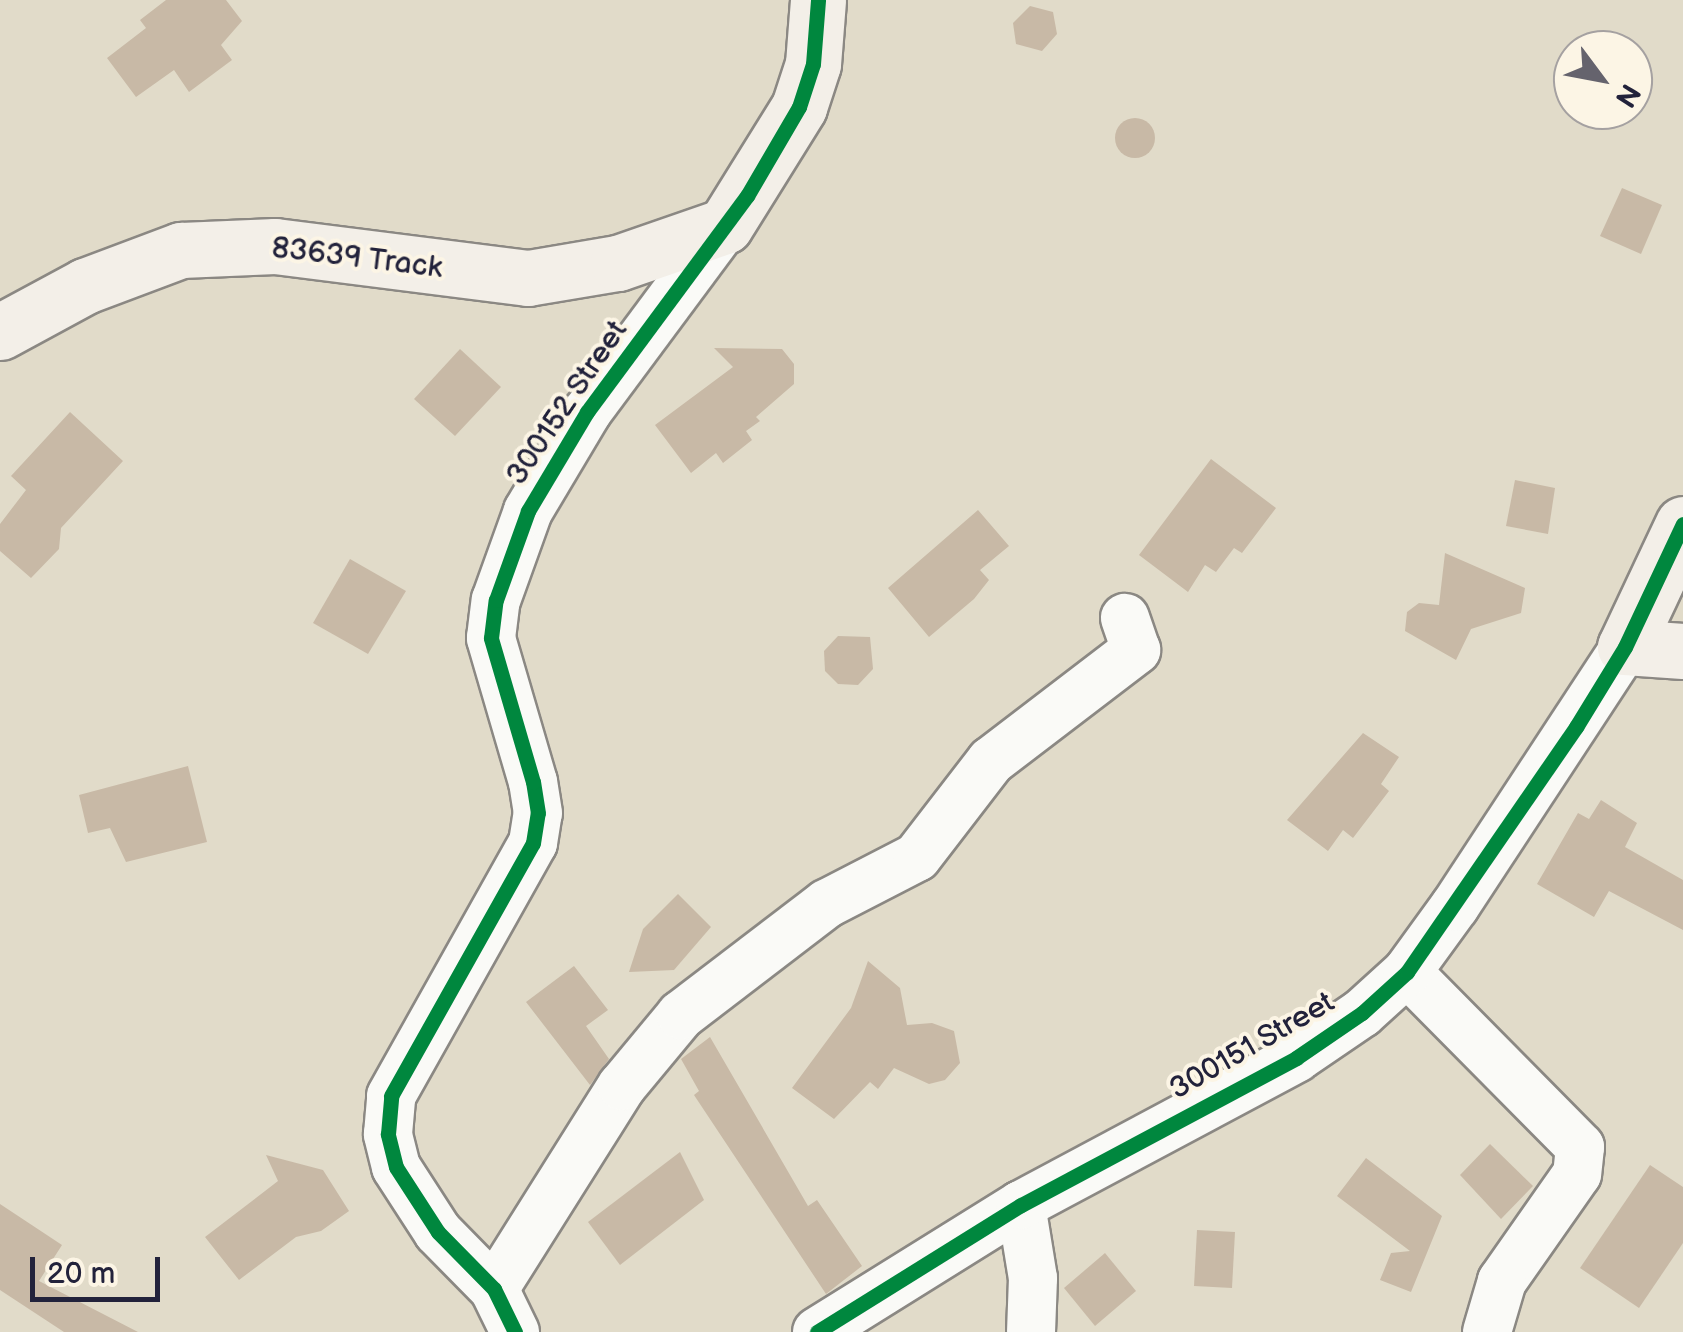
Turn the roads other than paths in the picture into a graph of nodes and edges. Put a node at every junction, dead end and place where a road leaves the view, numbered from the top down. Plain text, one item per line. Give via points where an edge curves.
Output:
1 (818, 0) edge
2 (725, 226) junction
3 (0, 332) edge
4 (1683, 524) edge
5 (1125, 618) dead end
6 (1625, 647) junction
7 (1683, 651) edge
8 (1406, 972) junction
9 (1021, 1204) junction
10 (494, 1289) junction
11 (515, 1332) edge
12 (817, 1332) edge
13 (1030, 1332) edge
14 (1487, 1332) edge

1 - 2 street, 300152 Street via 800,107
2 - 3 street, 83639 Track via 618,263 528,278 275,246 181,250 85,286
2 - 10 street, 300152 Street via 587,412 528,510 496,600 491,638 533,782 533,842 392,1096 388,1134 396,1167 438,1232
4 - 6 street, 300151 Street
5 - 10 street via 1136,650 992,761 918,857 826,904 681,1015 622,1086
6 - 7 street
6 - 8 street, 300151 Street
8 - 9 street, 300151 Street via 1362,1014 1296,1058
8 - 14 street via 1580,1147 1577,1174 1502,1281
9 - 12 street, 300151 Street
9 - 13 street via 1033,1278
10 - 11 street, 300152 Street

